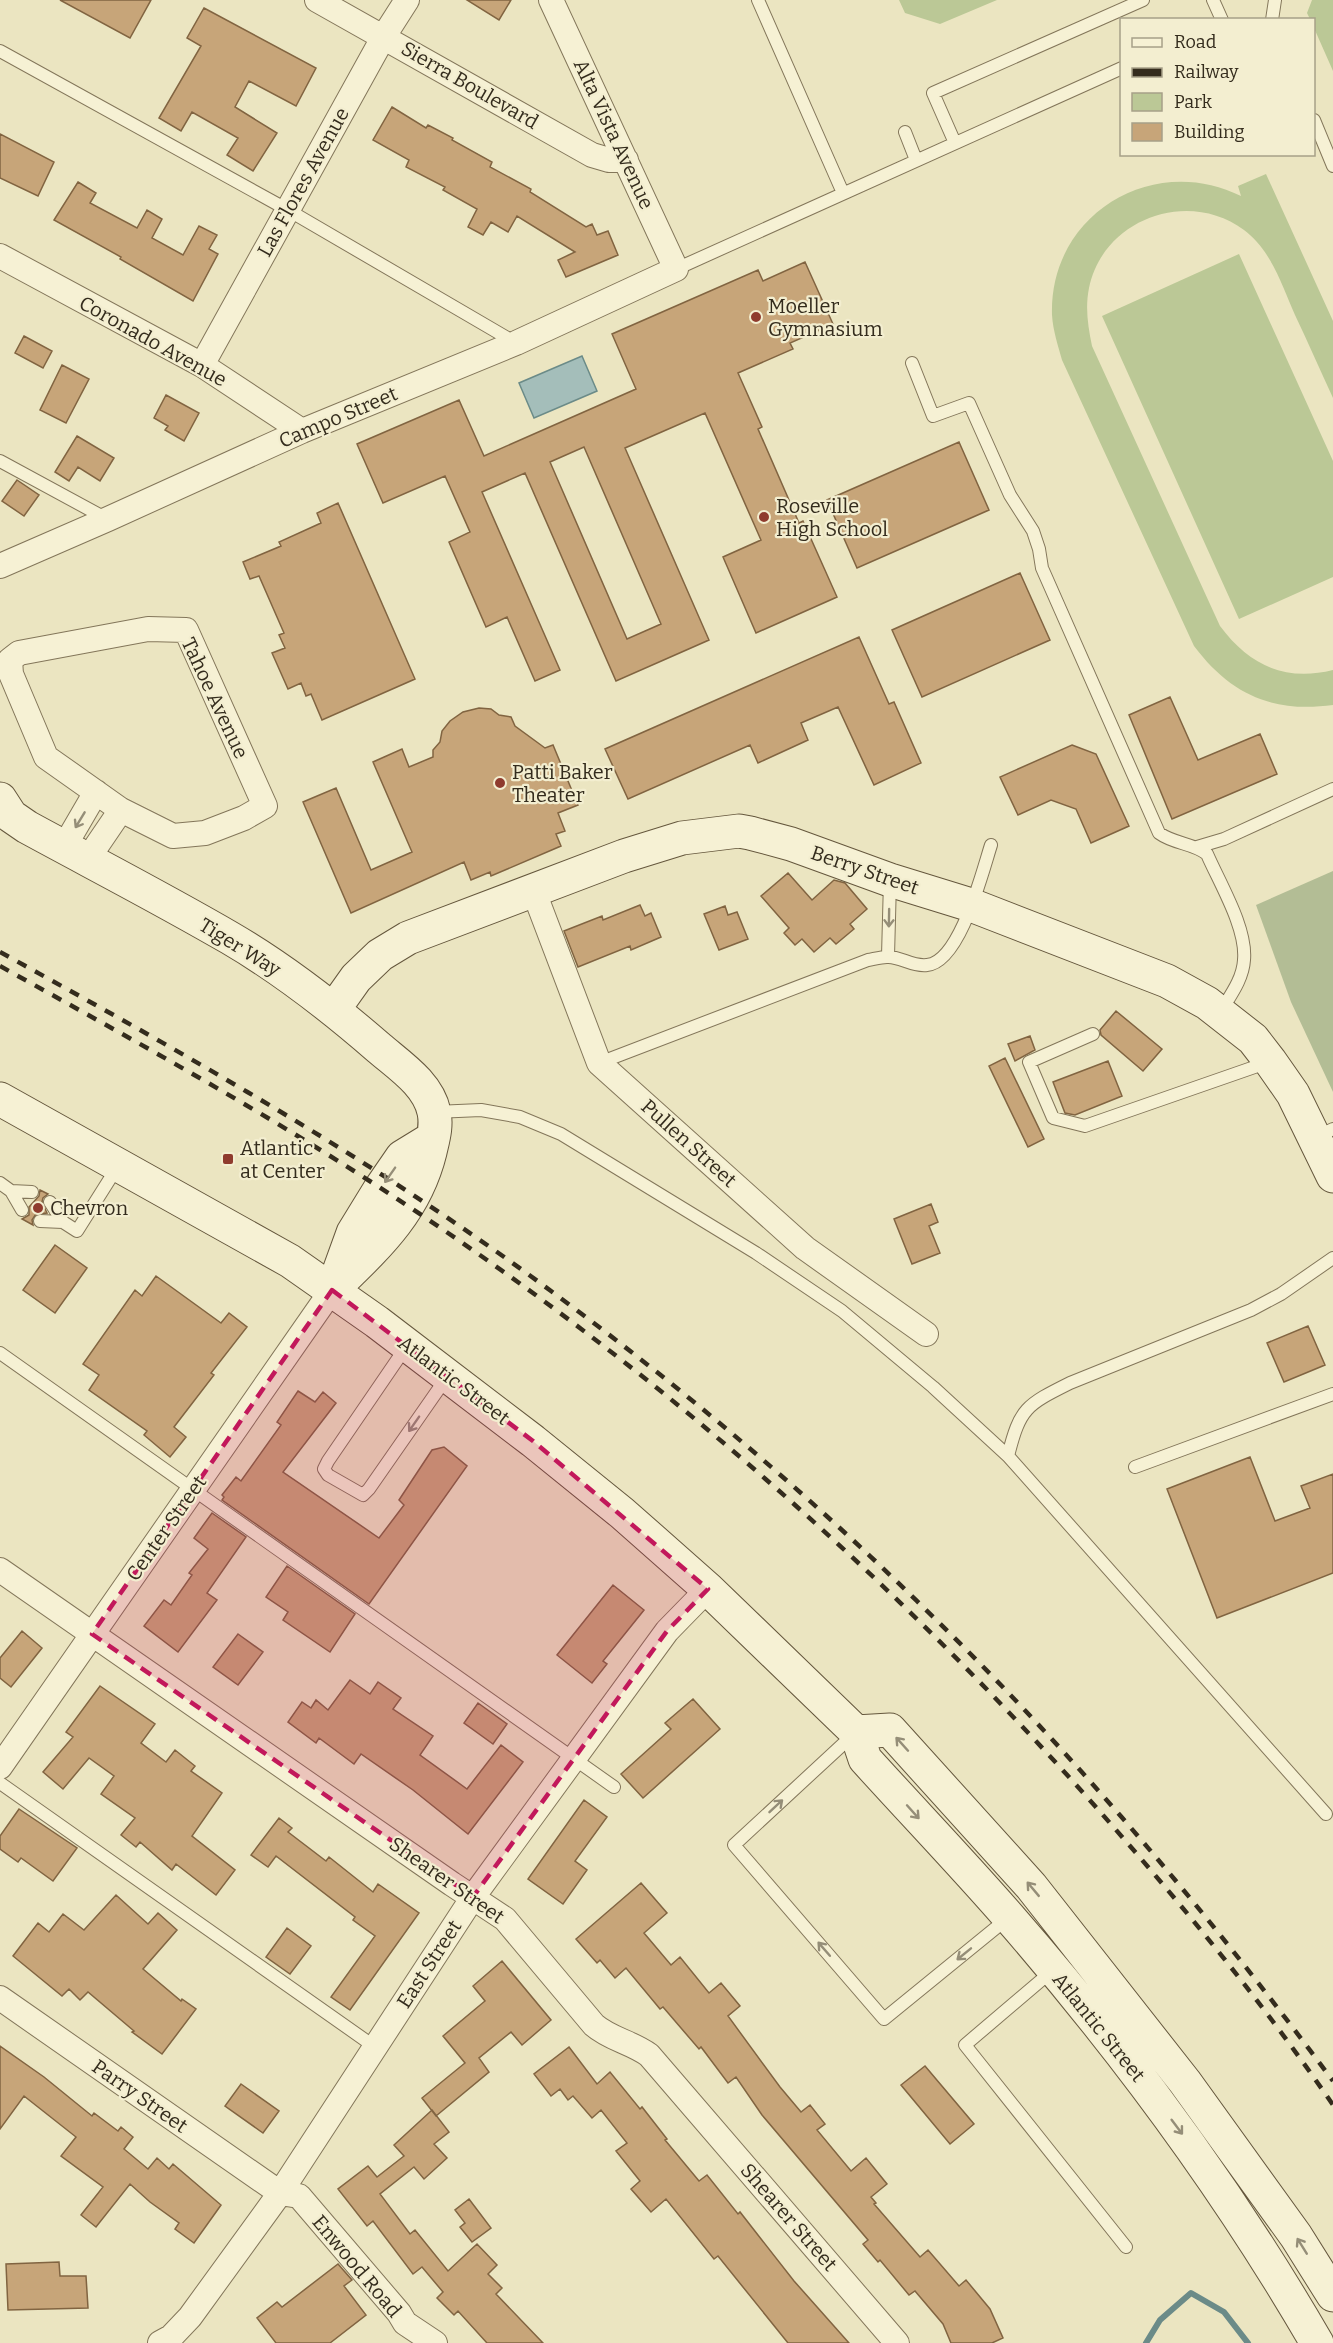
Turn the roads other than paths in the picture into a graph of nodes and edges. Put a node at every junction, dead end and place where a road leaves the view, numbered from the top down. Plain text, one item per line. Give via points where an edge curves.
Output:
1 (317, 0) edge
2 (407, 0) edge
3 (551, 0) edge
4 (758, 0) edge
5 (1143, 0) edge
6 (1213, 0) edge
7 (1275, 0) edge
8 (1221, 18) edge
9 (1272, 18) edge
10 (384, 36) junction
11 (0, 51) edge
12 (1120, 69) edge
13 (1315, 122) edge
14 (905, 132) dead end
15 (955, 143) junction
16 (626, 159) junction
17 (916, 160) junction
18 (1333, 166) edge
19 (843, 193) junction
20 (288, 210) junction
21 (0, 256) edge
22 (676, 269) junction
23 (516, 343) junction
24 (912, 363) dead end
25 (202, 365) junction
26 (302, 431) junction
27 (0, 461) edge
28 (108, 519) junction
29 (0, 566) edge
30 (1333, 789) edge
31 (96, 792) junction
32 (0, 799) edge
33 (121, 810) junction
34 (991, 845) dead end
35 (1197, 847) junction
36 (75, 853) junction
37 (890, 880) junction
38 (534, 892) junction
39 (971, 905) junction
40 (888, 956) junction
41 (334, 1009) junction
42 (1220, 1012) junction
43 (1093, 1034) dead end
44 (1270, 1061) junction
45 (599, 1063) junction
46 (0, 1099) edge
47 (434, 1125) junction
48 (1324, 1133) edge
49 (118, 1165) junction
50 (1333, 1176) edge
51 (0, 1183) edge
52 (11, 1191) junction
53 (32, 1192) dead end
54 (50, 1202) dead end
55 (22, 1210) dead end
56 (40, 1221) dead end
57 (63, 1222) junction
58 (1333, 1258) edge
59 (332, 1290) junction
60 (926, 1334) dead end
61 (408, 1345) junction
62 (0, 1353) edge
63 (447, 1376) junction
64 (1333, 1394) edge
65 (1008, 1456) junction
66 (1135, 1467) dead end
67 (193, 1489) junction
68 (0, 1570) edge
69 (708, 1589) junction
70 (92, 1634) junction
71 (856, 1732) junction
72 (574, 1759) junction
73 (0, 1767) edge
74 (0, 1783) edge
75 (614, 1787) dead end
76 (1326, 1814) dead end
77 (472, 1897) junction
78 (1009, 1917) junction
79 (1053, 1970) junction
80 (0, 1998) edge
81 (375, 2047) junction
82 (1201, 2105) junction
83 (280, 2193) junction
84 (1126, 2247) dead end
85 (1333, 2295) edge
86 (160, 2343) edge
87 (435, 2343) edge
88 (897, 2343) edge
89 (1317, 2343) edge

1 - 10 street, Sierra Boulevard
2 - 10 street, Las Flores Avenue
3 - 16 street, Alta Vista Avenue
4 - 19 lane
5 - 15 lane via 933,93
6 - 8 lane
7 - 9 lane
10 - 16 street, Sierra Boulevard via 592,155
10 - 20 street, Las Flores Avenue
11 - 20 lane
12 - 15 lane
13 - 18 lane
14 - 17 lane
15 - 17 lane
16 - 22 street, Alta Vista Avenue
17 - 19 lane
19 - 22 lane
20 - 23 lane
20 - 25 street, Las Flores Avenue
21 - 25 street, Coronado Avenue
22 - 23 street, Campo Street
23 - 26 street, Campo Street
24 - 35 lane via 933,416 969,403 1010,495 1033,531 1042,568 1154,824 1166,838
25 - 26 street, Coronado Avenue
26 - 28 street, Campo Street
27 - 28 lane
28 - 29 street, Campo Street
30 - 35 lane
31 - 33 street, Tahoe Avenue
31 - 33 street, Tahoe Avenue via 46,757 11,674 10,660 19,652 148,629 186,630 264,806 205,833 173,836
31 -> 36 street
32 - 36 main road, Tiger Way via 11,816
33 - 36 street
34 - 39 lane
35 - 42 lane via 1207,854 1244,945 1240,977
36 - 41 main road, Tiger Way via 231,939
37 - 38 main road, Berry Street via 790,844 740,831 682,838
37 - 39 main road, Berry Street
37 -> 40 lane
38 - 41 main road, Berry Street via 408,938 380,955 356,978
38 - 45 street, Pullen Street
39 - 40 lane via 954,944 943,958 929,966
39 - 42 main road, Berry Street via 1167,981
40 - 45 lane via 868,960
41 - 47 main road, Tiger Way via 415,1079 428,1096
42 - 44 main road, Berry Street via 1253,1039
43 - 44 lane via 1029,1062 1053,1118 1085,1126
44 - 48 main road, Berry Street
45 - 60 street, Pullen Street via 805,1248
46 - 49 main road, Atlantic Street
47 - 59 main road via 415,1196 382,1241
47 - 65 lane via 481,1110 520,1117 561,1134 756,1253 842,1311
48 - 50 main road, Berry Street
49 - 57 lane via 77,1230
49 - 59 main road, Atlantic Street via 290,1261
51 - 52 lane
52 - 53 lane
52 - 55 lane
54 - 57 lane
56 - 57 lane
58 - 65 lane via 1251,1310 1042,1397 1023,1412
59 - 61 main road, Atlantic Street
59 - 67 street, Center Street
61 - 63 main road, Atlantic Street
63 -> 61 lane via 363,1495 328,1475 324,1469 328,1461
62 - 67 lane
63 - 69 main road, Atlantic Street via 622,1513
64 - 66 lane
65 - 76 lane
67 - 70 street, Center Street
67 - 72 lane
68 - 70 street, Shearer Street
69 - 71 main road, Atlantic Street
69 - 72 street, East Street via 667,1631
70 - 73 street, Center Street
70 - 77 street, Shearer Street
71 -> 78 main road, Atlantic Street via 865,1759
78 -> 71 lane via 884,2019 734,1845
82 -> 71 main road, Atlantic Street via 1032,1886 890,1730
72 - 75 lane
72 - 77 street, East Street
74 - 81 lane
77 - 81 street, East Street
77 - 88 street, Shearer Street via 505,1919 604,2034 649,2055
78 - 79 main road, Atlantic Street
78 - 82 main road via 1030,1918 1044,1928 1171,2088
79 - 84 lane via 965,2045
79 -> 89 main road, Atlantic Street via 1198,2155
80 - 83 street, Parry Street
81 - 83 street, East Street
85 -> 82 main road, Atlantic Street via 1296,2236
83 - 86 street, East Street via 190,2317
83 - 87 street, Enwood Road via 298,2196 405,2323

